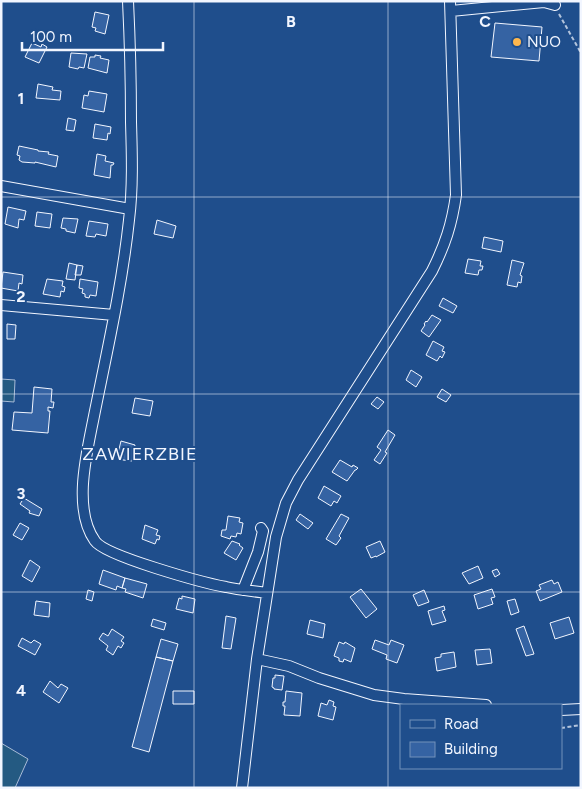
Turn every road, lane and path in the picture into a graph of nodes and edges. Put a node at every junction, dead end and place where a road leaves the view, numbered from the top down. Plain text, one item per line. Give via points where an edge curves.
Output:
1 (128, 1) edge
2 (555, 5) joint
3 (451, 6) edge
4 (581, 53) edge
5 (1, 186) edge
6 (130, 208) junction
7 (1, 305) edge
8 (114, 315) junction
9 (261, 528) dead end
10 (243, 590) junction
11 (267, 593) junction
12 (257, 659) junction
13 (472, 704) edge
14 (581, 709) edge
15 (562, 710) edge
16 (581, 725) edge
17 (562, 728) edge
18 (242, 788) edge

1 - 6 street via 131,49
2 - 3 street via 544,2
2 - 4 path
3 - 11 street via 456,195 444,247 286,503 276,537
5 - 6 street
6 - 8 street
7 - 8 street
8 - 10 street via 85,460 83,498 89,531 98,545 124,557
9 - 10 street via 258,552
10 - 11 street
11 - 12 street
12 - 13 street via 289,666 374,695
12 - 18 street
14 - 15 street
16 - 17 path

